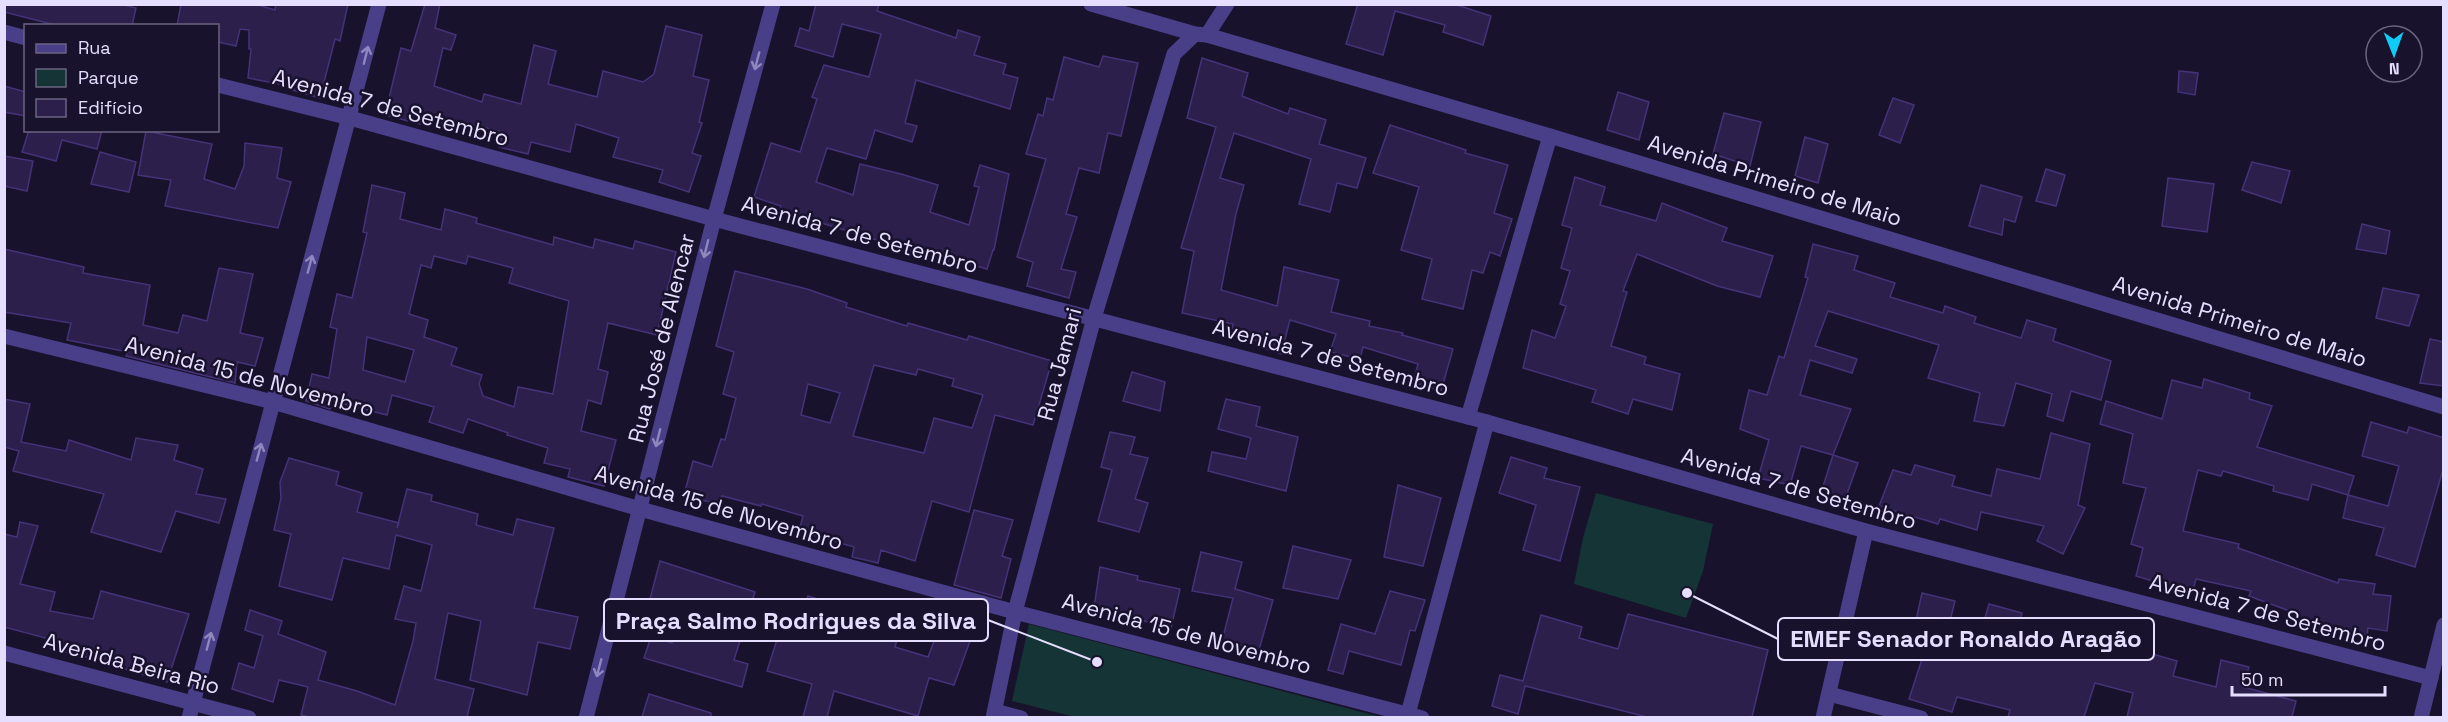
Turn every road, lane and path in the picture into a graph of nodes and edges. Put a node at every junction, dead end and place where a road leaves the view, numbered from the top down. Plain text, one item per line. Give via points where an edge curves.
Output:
1 (379, 4) edge
2 (773, 4) edge
3 (1091, 4) edge
4 (1227, 4) edge
5 (4, 32) edge
6 (1201, 34) junction
7 (24, 37) edge
8 (219, 85) edge
9 (350, 118) junction
10 (1550, 136) junction
11 (714, 219) junction
12 (1094, 318) junction
13 (4, 336) edge
14 (273, 402) junction
15 (2444, 407) edge
16 (1468, 417) junction
17 (1487, 422) junction
18 (640, 509) junction
19 (1866, 531) junction
20 (1015, 612) junction
21 (2444, 626) edge
22 (4, 653) edge
23 (2431, 678) junction
24 (1829, 694) junction
25 (191, 710) edge
26 (994, 714) edge
27 (1415, 716) edge
28 (249, 717) edge
29 (586, 717) edge
30 (1021, 717) edge
31 (1823, 717) edge
32 (1921, 717) edge
33 (2421, 717) edge

9 -> 1 street
2 -> 11 street, Rua José de Alencar
3 - 6 street, Avenida Primeiro de Maio
4 - 6 street, Rua Jamari
5 - 7 street
6 - 10 street, Avenida Primeiro de Maio
6 - 12 street, Rua Jamari via 1174,54
8 - 9 street, Avenida 7 de Setembro
9 - 11 street, Avenida 7 de Setembro
14 -> 9 street
10 - 15 street, Avenida Primeiro de Maio
10 - 16 street
11 - 12 street, Avenida 7 de Setembro
11 -> 18 street, Rua José de Alencar
12 - 16 street, Avenida 7 de Setembro
12 - 20 street, Rua Jamari
13 - 14 street, Avenida 15 de Novembro
14 - 18 street, Avenida 15 de Novembro
25 -> 14 street
16 - 17 street, Avenida 7 de Setembro
17 - 19 street, Avenida 7 de Setembro
17 - 27 street
18 - 20 street, Avenida 15 de Novembro
18 -> 29 street, Rua José de Alencar
19 - 23 street, Avenida 7 de Setembro
19 - 24 street
20 - 26 street, Rua Jamari
20 - 27 street, Avenida 15 de Novembro
21 - 23 street
22 - 25 street, Avenida Beira Rio
23 - 33 street
24 - 31 street
24 - 32 street
25 - 28 street, Avenida Beira Rio
26 - 30 street

